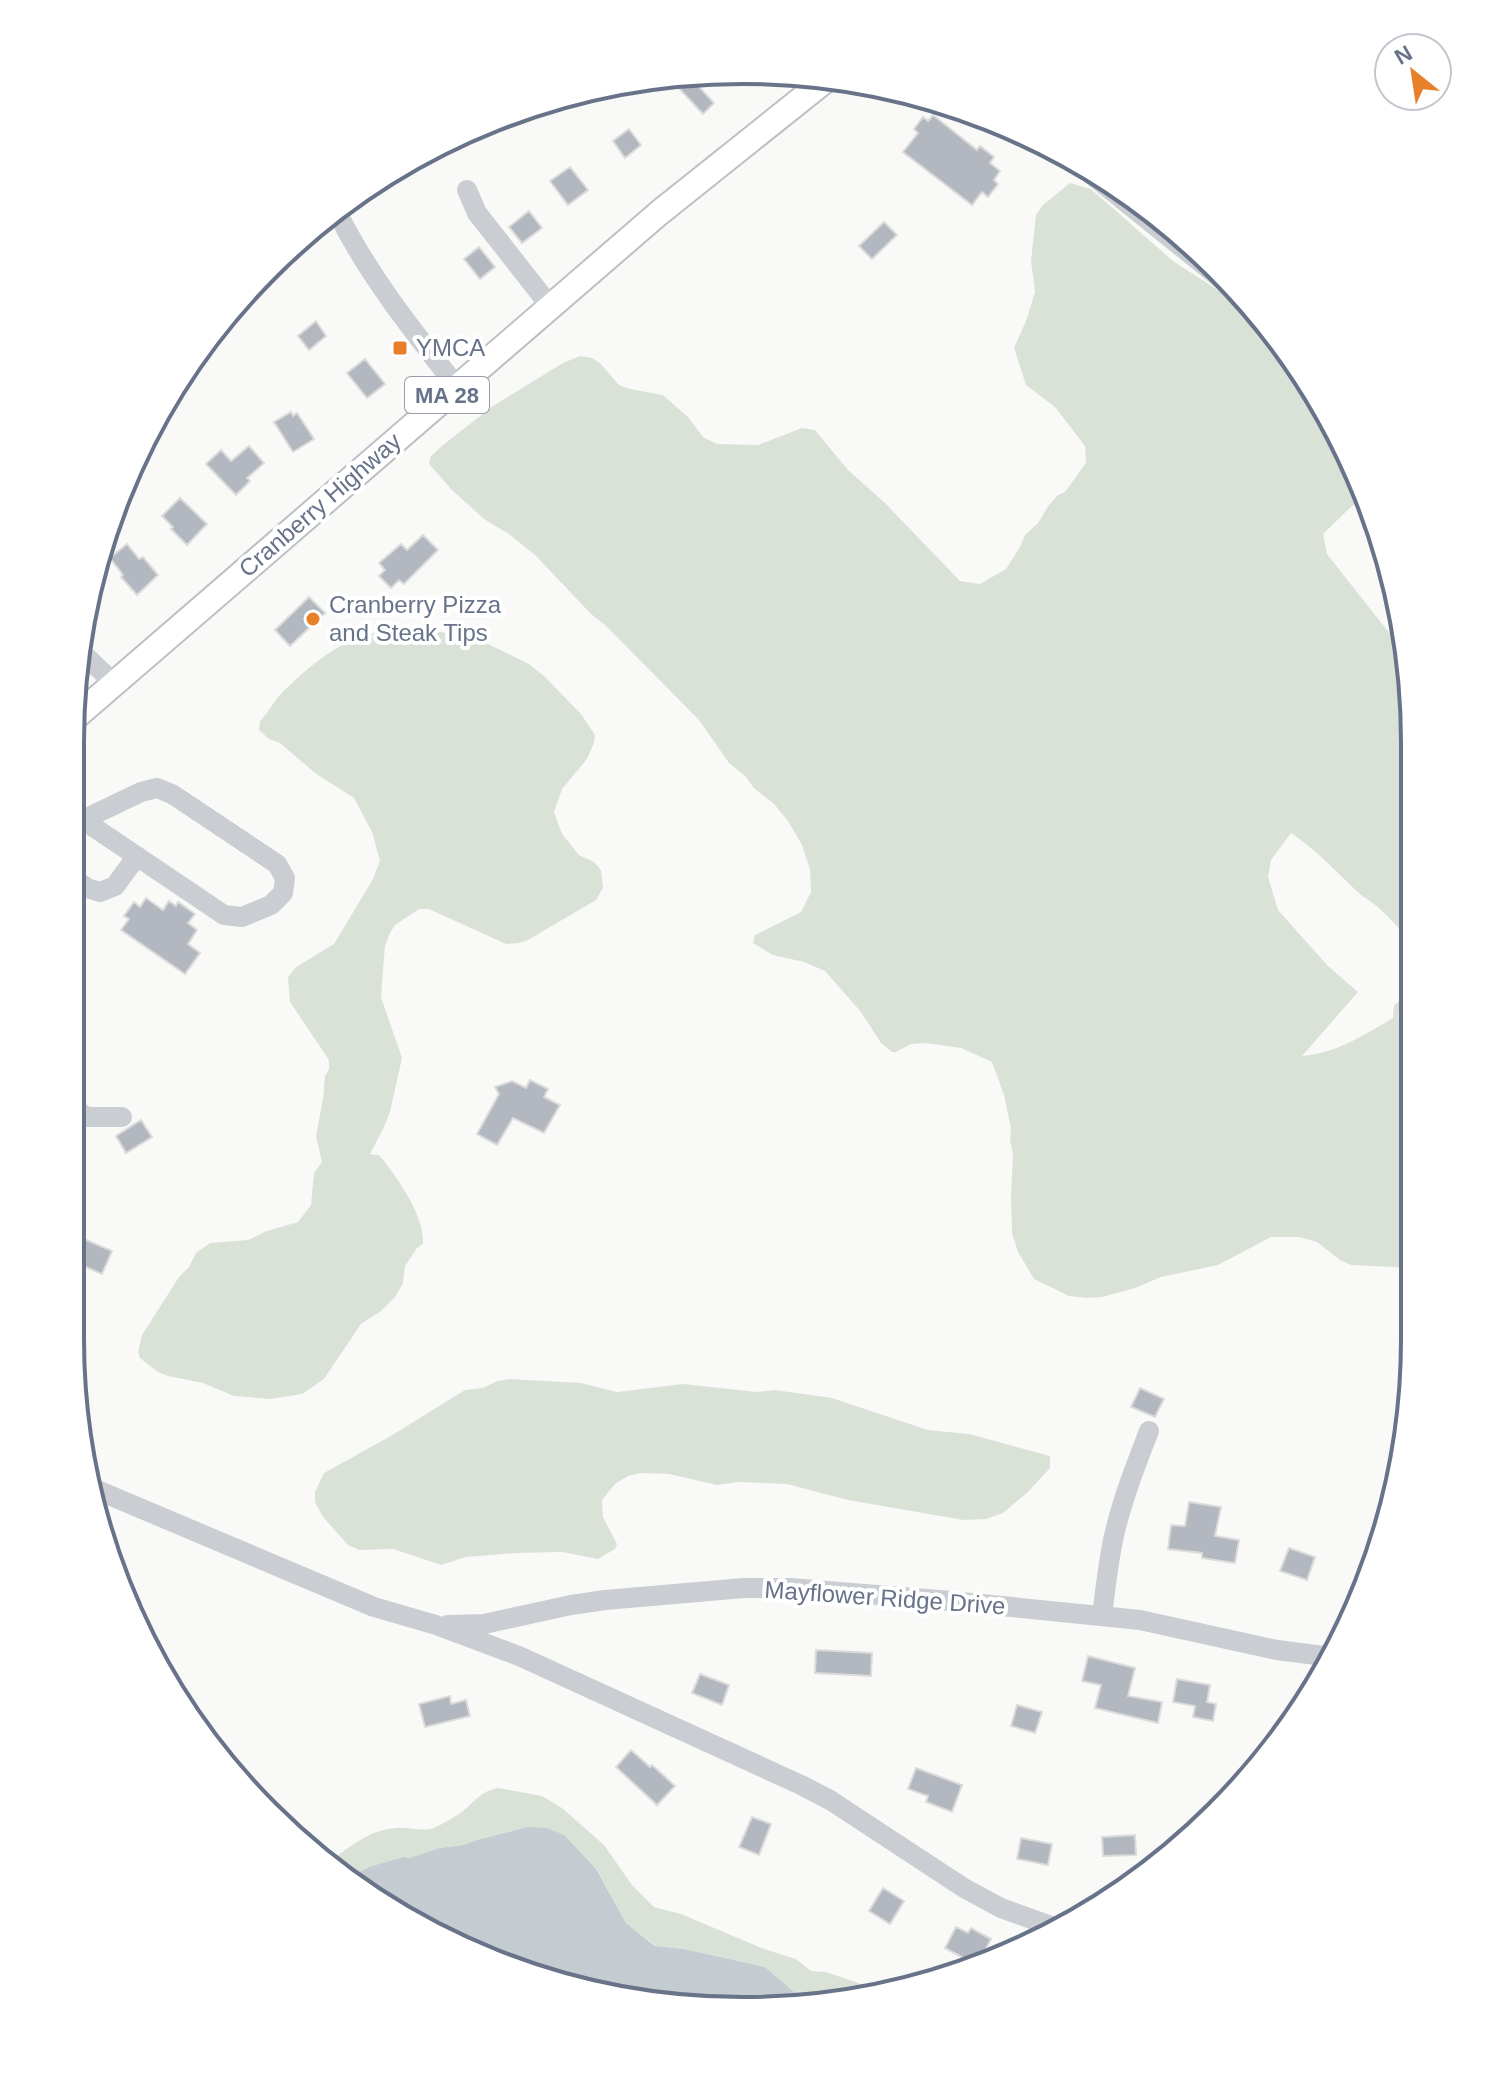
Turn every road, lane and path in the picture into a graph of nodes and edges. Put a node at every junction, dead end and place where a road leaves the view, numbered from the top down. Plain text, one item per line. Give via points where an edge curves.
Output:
1 (815, 88) edge
2 (467, 190) dead end
3 (342, 220) edge
4 (550, 306) junction
5 (457, 387) junction
6 (90, 660) edge
7 (114, 683) junction
8 (85, 709) edge
9 (84, 820) edge
10 (84, 827) edge
11 (137, 856) junction
12 (84, 886) edge
13 (84, 1115) edge
14 (122, 1117) dead end
15 (1149, 1431) dead end
16 (102, 1492) edge
17 (1102, 1616) junction
18 (436, 1625) junction
19 (1320, 1655) edge
20 (1044, 1924) edge

1 - 4 main road, Cranberry Highway / MA 28
2 - 4 street via 477,213
3 - 5 street via 379,283
4 - 5 main road, Cranberry Highway / MA 28
5 - 7 main road, Cranberry Highway / MA 28
6 - 7 street
7 - 8 main road, Cranberry Highway / MA 28
9 - 11 street via 157,788 277,864 285,878 283,893 271,905 242,917 224,915
10 - 11 street
11 - 12 street via 115,886 100,892
13 - 14 street
15 - 17 street via 1117,1524
16 - 18 street, Mayflower Ridge Drive via 374,1607
17 - 18 street, Mayflower Ridge Drive via 744,1588 571,1605 484,1624
17 - 19 street, Mayflower Ridge Drive
18 - 20 street, Mayflower Ridge Drive via 519,1656 801,1785 945,1878

